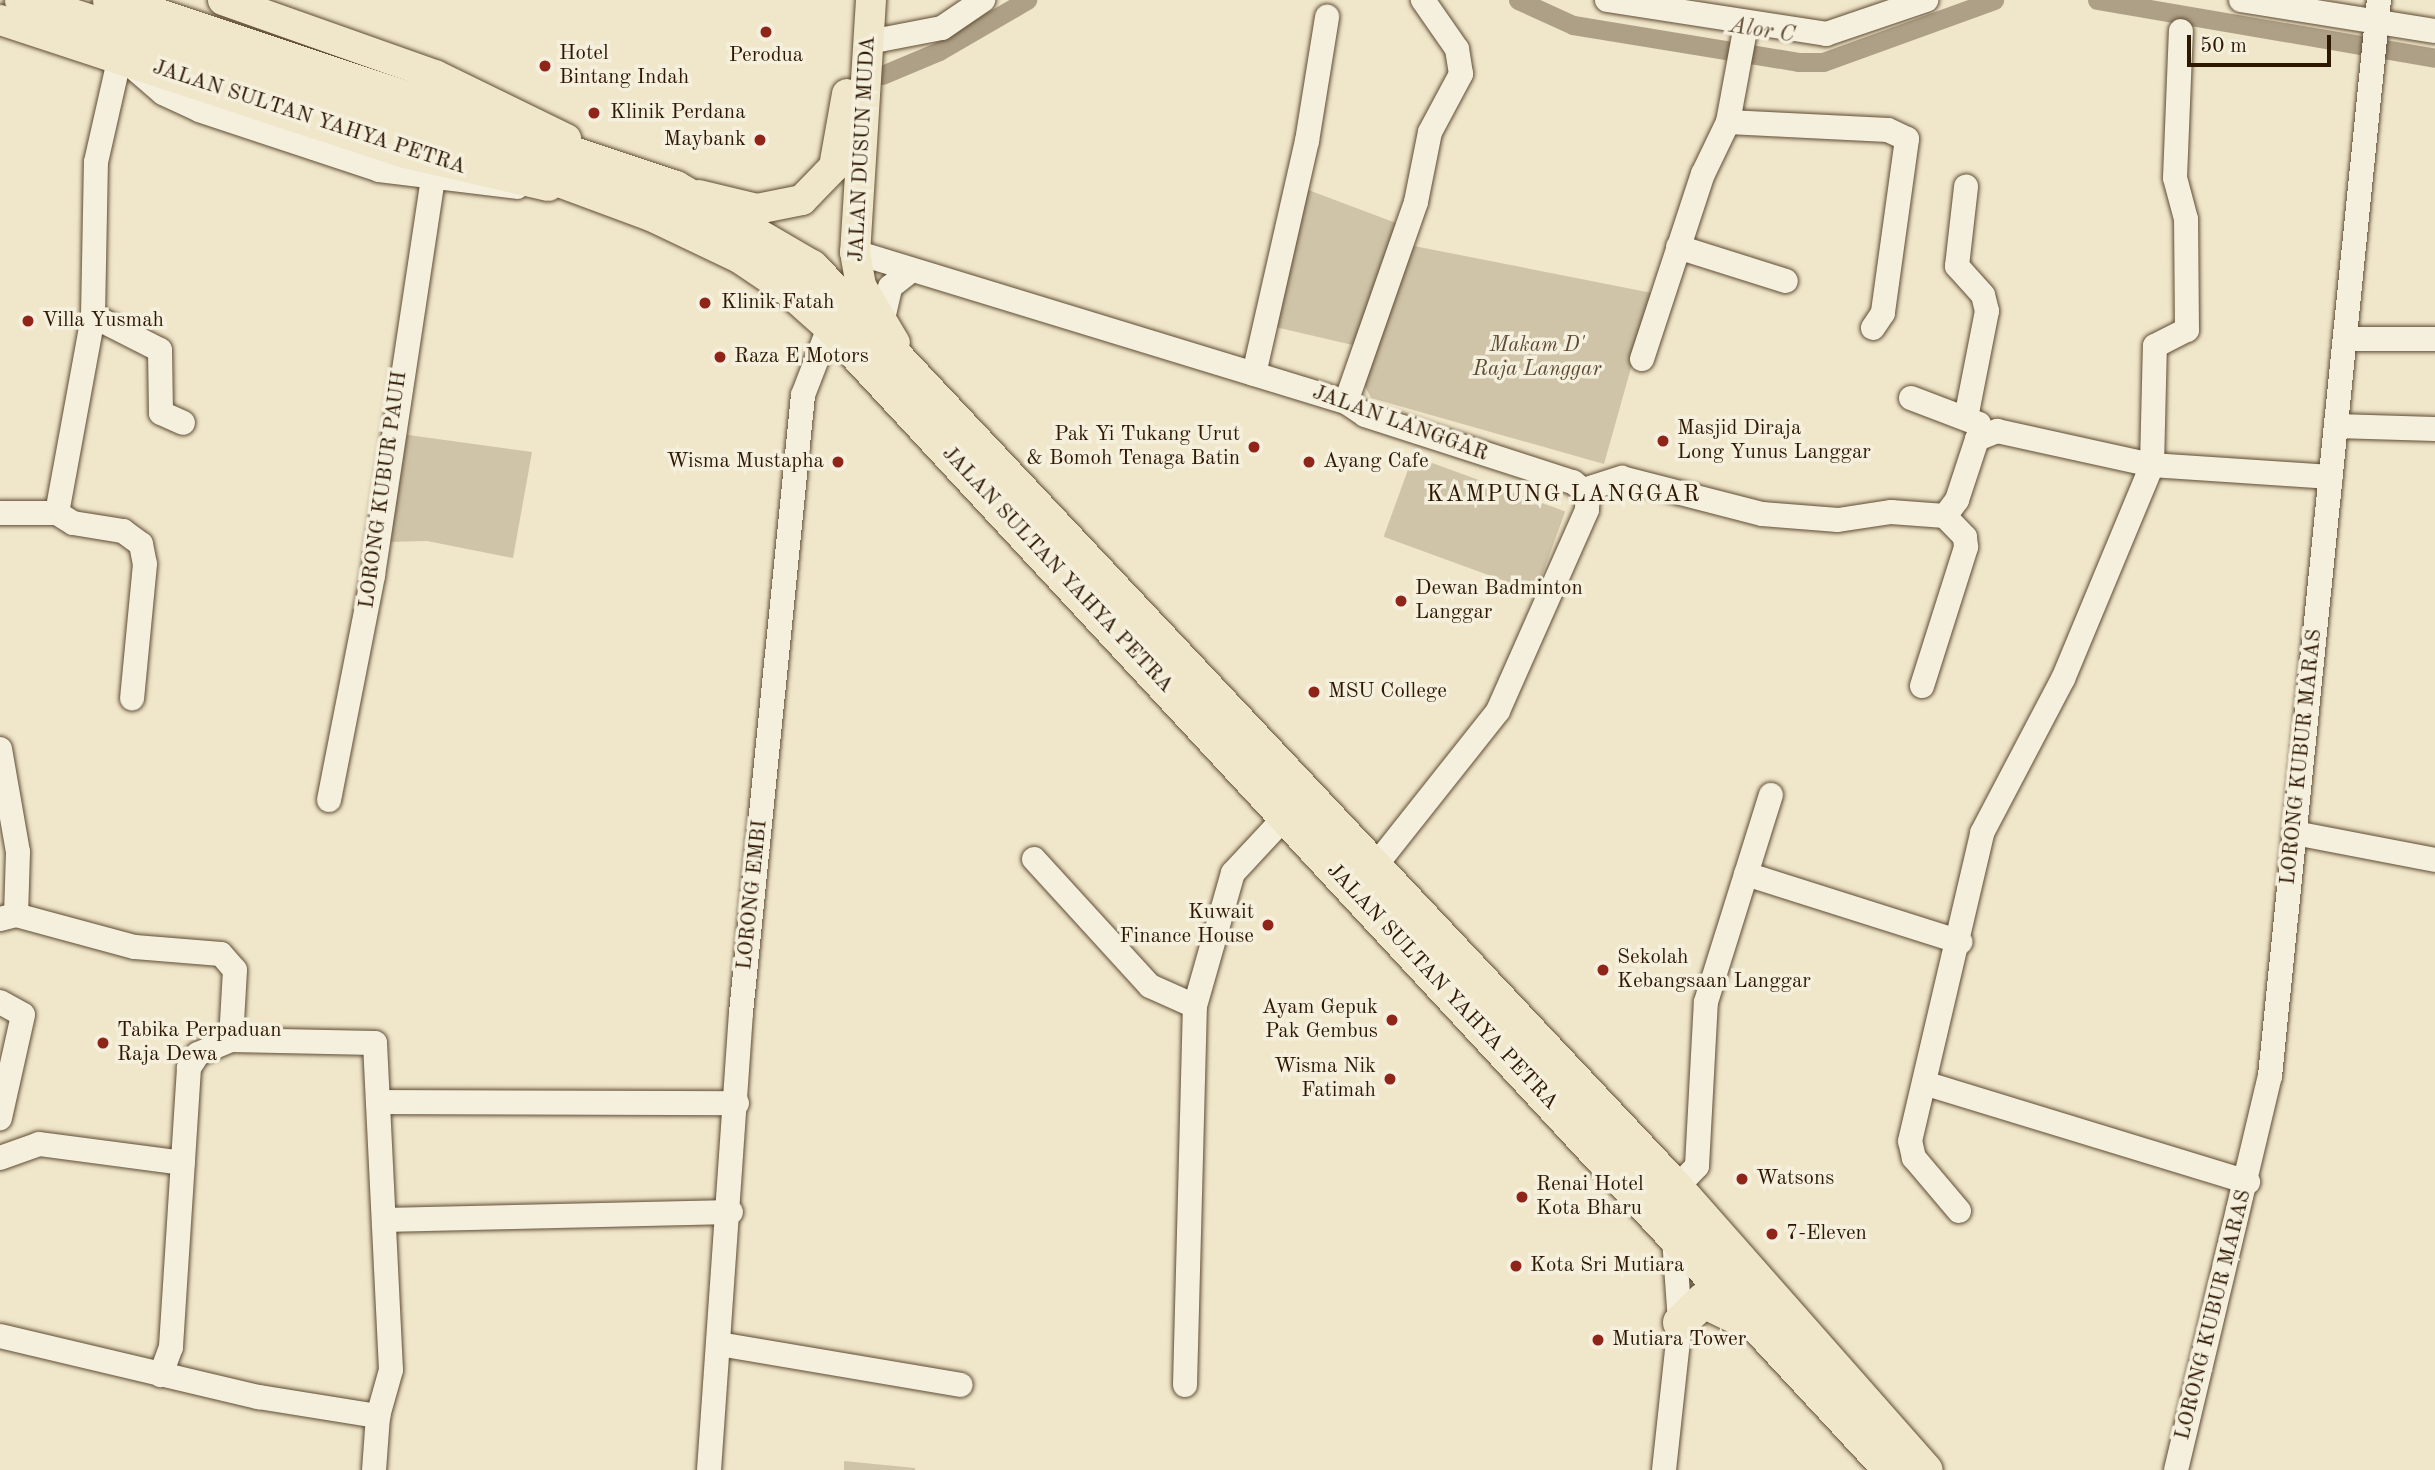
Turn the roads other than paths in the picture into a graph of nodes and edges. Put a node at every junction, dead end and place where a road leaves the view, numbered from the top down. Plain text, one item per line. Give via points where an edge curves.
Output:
1 (22, 0) edge
2 (110, 0) edge
3 (223, 0) edge
4 (852, 0) edge
5 (871, 0) edge
6 (983, 0) edge
7 (1423, 0) edge
8 (1607, 0) edge
9 (1926, 0) edge
10 (2241, 0) edge
11 (1693, 9) edge
12 (1327, 17) dead end
13 (2377, 18) edge
14 (0, 20) edge
15 (2180, 31) dead end
16 (1745, 32) junction
17 (2435, 32) edge
18 (869, 42) junction
19 (120, 57) junction
20 (410, 110) junction
21 (1728, 122) junction
22 (433, 179) junction
23 (662, 184) junction
24 (558, 187) junction
25 (1966, 187) dead end
26 (597, 194) junction
27 (1678, 247) junction
28 (855, 252) junction
29 (908, 273) junction
30 (1786, 281) dead end
31 (93, 316) junction
32 (882, 323) junction
33 (830, 325) junction
34 (1873, 328) dead end
35 (2345, 339) junction
36 (2435, 339) edge
37 (1642, 359) dead end
38 (911, 368) junction
39 (1254, 374) junction
40 (1911, 398) dead end
41 (1346, 402) junction
42 (1966, 418) junction
43 (183, 423) dead end
44 (2336, 426) junction
45 (2435, 429) edge
46 (1988, 431) junction
47 (2151, 464) junction
48 (2331, 477) junction
49 (1584, 490) junction
50 (0, 513) edge
51 (57, 513) junction
52 (1945, 516) junction
53 (1922, 686) dead end
54 (132, 698) dead end
55 (0, 749) edge
56 (1771, 795) dead end
57 (329, 800) dead end
58 (1285, 817) junction
59 (8, 828) edge
60 (2295, 833) junction
61 (1034, 859) dead end
62 (2435, 860) edge
63 (1372, 870) junction
64 (1746, 874) junction
65 (8, 917) edge
66 (1961, 942) junction
67 (0, 1002) edge
68 (1195, 1006) junction
69 (231, 1040) junction
70 (1924, 1083) junction
71 (378, 1102) junction
72 (737, 1102) junction
73 (0, 1118) edge
74 (0, 1158) edge
75 (183, 1163) junction
76 (2248, 1182) junction
77 (1676, 1188) junction
78 (1959, 1211) dead end
79 (731, 1212) junction
80 (1705, 1219) junction
81 (384, 1220) junction
82 (1684, 1249) junction
83 (1680, 1322) junction
84 (1758, 1327) junction
85 (0, 1336) edge
86 (719, 1344) junction
87 (161, 1374) junction
88 (961, 1385) dead end
89 (1185, 1385) dead end
90 (378, 1416) junction
91 (374, 1470) edge
92 (709, 1470) edge
93 (1664, 1470) edge
94 (1891, 1470) edge
95 (1925, 1470) edge
96 (2176, 1470) edge

1 - 20 highway
2 - 20 highway
3 - 23 main road, JALAN SULTAN YAHYA PETRA via 435,75
4 - 23 main road, JALAN DUSUN MUDA via 842,140 819,186 803,200 757,209
5 - 18 main road, JALAN DUSUN MUDA
6 - 18 street via 942,28
7 - 41 street via 1457,49 1461,74 1430,132 1416,202
8 - 11 street
9 - 16 street via 1826,34
10 - 13 street
11 - 16 street
12 - 39 street via 1307,141
13 - 17 street
13 - 35 street, LORONG KUBUR MARAS
14 - 19 main road, JALAN SULTAN YAHYA PETRA
15 - 47 street via 2175,178 2186,219 2189,317 2187,330 2155,346 2150,357
16 - 21 street
18 - 28 main road, JALAN DUSUN MUDA
19 - 22 street via 163,93 199,110 379,170
19 - 24 main road, JALAN SULTAN YAHYA PETRA via 405,153
19 - 31 street via 96,162
20 - 23 highway
20 - 26 highway
21 - 27 street
21 - 34 street via 1888,130 1906,139 1883,313
22 - 24 street
22 - 57 street, LORONG KUBUR PAUH via 373,575
23 - 38 highway, JALAN SULTAN YAHYA PETRA via 811,267
24 - 26 main road, JALAN SULTAN YAHYA PETRA
25 - 42 street via 1957,266 1983,295 1987,312
26 - 33 highway, JALAN SULTAN YAHYA PETRA via 741,256
27 - 30 street
27 - 37 street
28 - 29 street, JALAN LANGGAR
28 - 32 main road, JALAN DUSUN MUDA via 861,286
29 - 32 street via 890,287
29 - 39 street, JALAN LANGGAR
31 - 43 street via 160,350 161,413
31 - 51 street
32 - 38 main road, JALAN DUSUN MUDA
33 - 58 highway, JALAN SULTAN YAHYA PETRA
33 - 72 street, LORONG EMBI via 803,396
35 - 36 street
35 - 44 street, LORONG KUBUR MARAS
38 - 63 highway, JALAN SULTAN YAHYA PETRA
39 - 41 street, JALAN LANGGAR
40 - 42 street
41 - 49 street, JALAN LANGGAR via 1365,415
42 - 46 street
44 - 45 street
44 - 48 street, LORONG KUBUR MARAS
46 - 47 street
46 - 52 street via 1978,439 1957,500
47 - 48 street
47 - 66 street via 2063,679 1982,833
48 - 60 street, LORONG KUBUR MARAS
49 - 52 street via 1622,478 1762,514 1838,520 1891,512
49 - 63 street via 1587,510 1498,711
50 - 51 street
51 - 54 street via 73,523 123,531 141,544 145,564
52 - 53 street via 1965,537 1966,547
55 - 59 street
56 - 64 street
58 - 68 street via 1233,873
58 - 82 highway, JALAN SULTAN YAHYA PETRA
59 - 65 street
60 - 62 street
60 - 76 street, LORONG KUBUR MARAS via 2270,1076
61 - 68 street via 1150,986
63 - 77 highway, JALAN SULTAN YAHYA PETRA
64 - 66 street
64 - 77 street via 1705,1008 1697,1166
65 - 69 street via 135,947 221,954 235,970
66 - 70 street
67 - 73 street via 23,1015
68 - 89 street
69 - 71 street via 375,1043
69 - 75 street via 192,1059
70 - 76 street
70 - 78 street via 1911,1153
71 - 72 street
71 - 81 street
72 - 79 street, LORONG EMBI
74 - 75 street via 49,1144
75 - 87 street via 171,1347
76 - 96 street, LORONG KUBUR MARAS via 2190,1392
77 - 80 highway, JALAN SULTAN YAHYA PETRA
79 - 81 street
79 - 86 street, LORONG EMBI
80 - 82 street
80 - 95 highway, JALAN SULTAN YAHYA PETRA
81 - 90 street via 391,1370
82 - 83 street
82 - 84 highway, JALAN SULTAN YAHYA PETRA
83 - 84 highway via 1703,1300
83 - 93 street
84 - 94 highway, JALAN SULTAN YAHYA PETRA
85 - 87 street
86 - 88 street
86 - 92 street, LORONG EMBI
87 - 90 street
90 - 91 street

